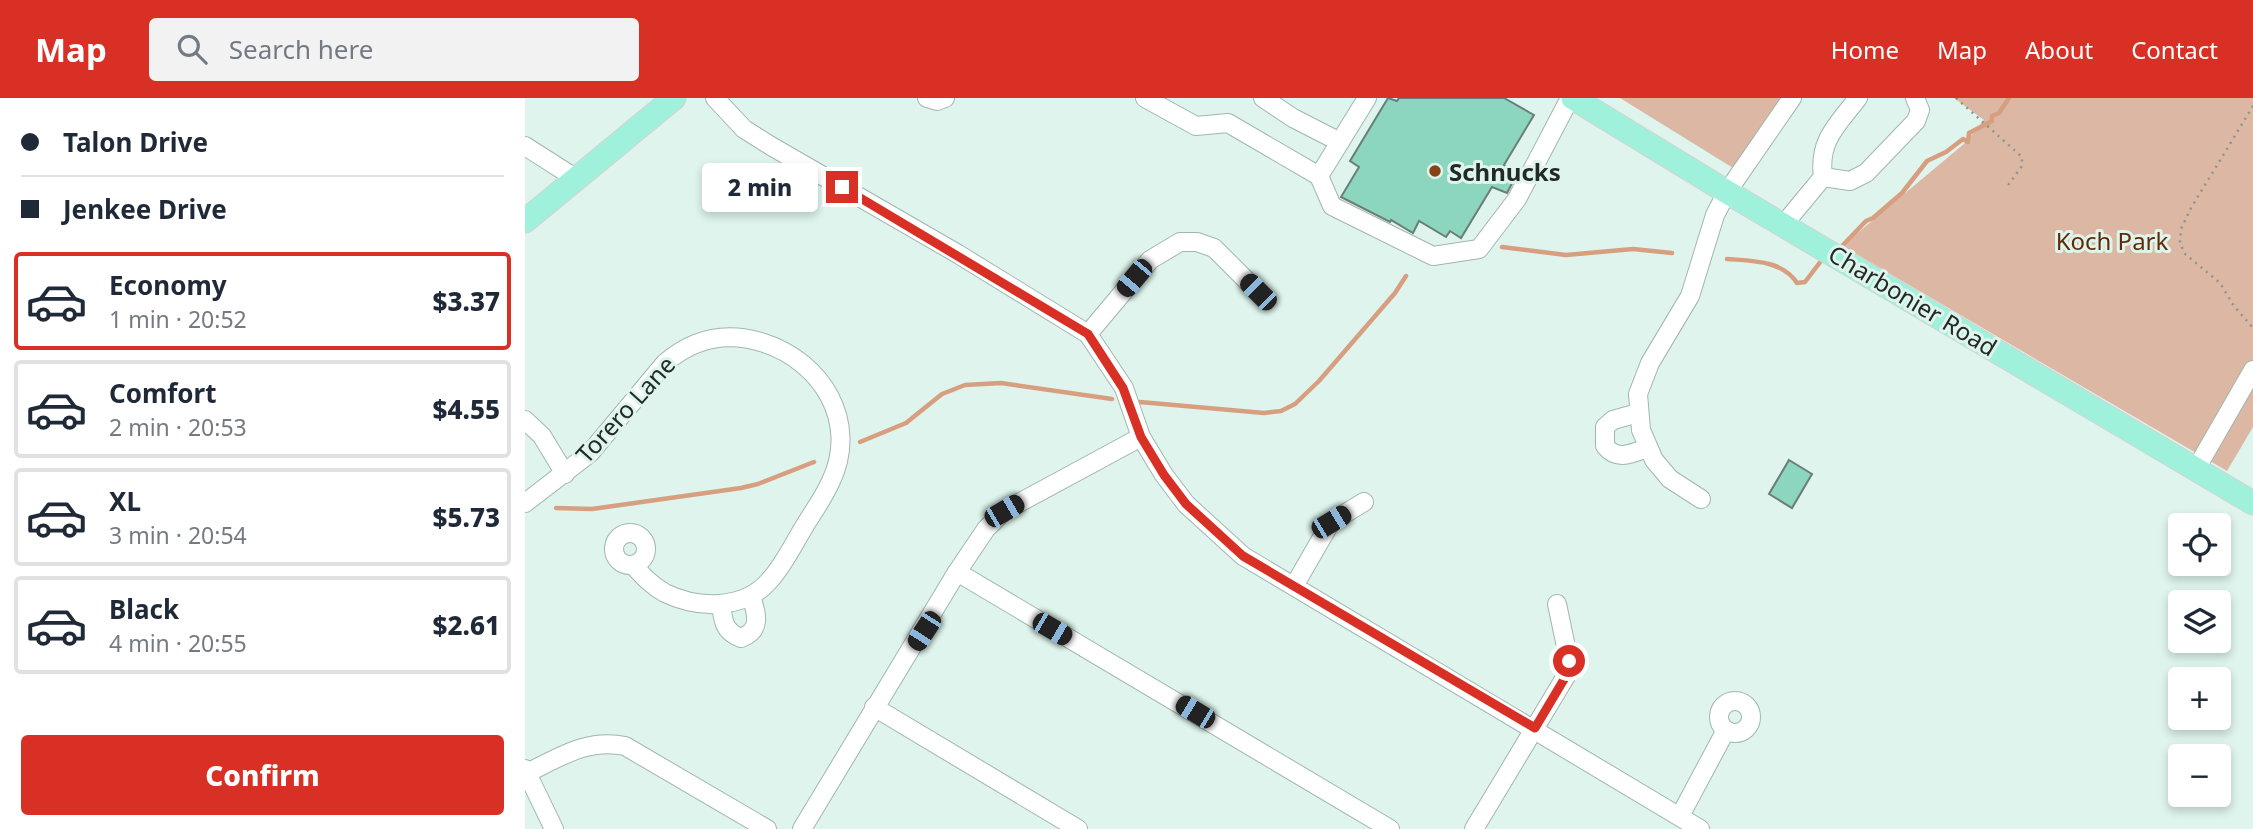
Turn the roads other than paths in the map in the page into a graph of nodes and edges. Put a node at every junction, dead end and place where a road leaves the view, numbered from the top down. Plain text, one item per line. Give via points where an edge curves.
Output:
1 (674, 98) edge
2 (715, 98) edge
3 (927, 98) edge
4 (945, 98) edge
5 (1145, 98) edge
6 (1263, 98) edge
7 (1367, 98) edge
8 (1572, 98) edge
9 (1792, 98) edge
10 (1858, 98) edge
11 (1915, 98) edge
12 (1340, 142) junction
13 (525, 146) edge
14 (1319, 176) junction
15 (1823, 177) junction
16 (575, 178) junction
17 (1727, 192) junction
18 (525, 220) edge
19 (1784, 224) junction
20 (1258, 292) dead end
21 (1088, 334) junction
22 (2253, 370) edge
23 (1638, 413) junction
24 (525, 420) edge
25 (1141, 437) junction
26 (1647, 448) junction
27 (2196, 469) junction
28 (565, 474) junction
29 (1701, 499) dead end
30 (1364, 502) dead end
31 (525, 503) edge
32 (2253, 503) edge
33 (633, 565) dead end
34 (957, 572) junction
35 (1294, 586) junction
36 (751, 596) junction
37 (721, 604) junction
38 (1557, 604) dead end
39 (874, 708) junction
40 (1535, 728) junction
41 (1726, 730) dead end
42 (526, 771) edge
43 (1679, 816) junction
44 (554, 829) edge
45 (767, 829) edge
46 (802, 829) edge
47 (1078, 829) edge
48 (1390, 829) edge
49 (1474, 829) edge
50 (1700, 829) edge

1 - 16 main road
2 - 21 street via 744,129
3 - 4 street
5 - 14 street via 1196,126 1228,123
6 - 12 street
7 - 12 street
8 - 14 street via 1517,200 1479,249 1433,256 1332,206
8 - 17 main road, Charbonier Road
9 - 17 street
10 - 15 street via 1827,140 1821,159
11 - 15 street via 1920,110 1916,121 1866,173 1850,181
12 - 14 street
13 - 16 street
15 - 19 street
16 - 18 main road
17 - 19 main road, Charbonier Road
17 - 23 street via 1707,233 1690,296 1641,381
19 - 27 main road, Charbonier Road
20 - 21 street via 1214,248 1180,242 1150,260
21 - 25 street via 1123,388
22 - 27 street
23 - 26 street
23 - 26 street via 1605,427 1605,446 1619,456
24 - 28 street via 542,436
25 - 34 street via 1004,511
25 - 35 street via 1186,504 1211,529 1243,556
26 - 29 street via 1670,479
27 - 32 main road, Charbonier Road
28 - 31 street, Torero Lane
28 - 36 street, Torero Lane via 590,453 680,350 700,341 747,337 792,355 810,368 827,390 842,432 838,459 832,481 778,570
30 - 35 street via 1331,522
33 - 37 street via 665,593
34 - 39 street
34 - 48 street
35 - 40 street
36 - 37 street, Torero Lane
36 - 37 street via 758,616 756,625 741,638 725,627
38 - 40 street via 1569,661 1566,676
39 - 46 street
39 - 47 street
40 - 43 street
40 - 49 street
41 - 43 street
42 - 44 street
42 - 45 street via 579,747 608,743 625,747
43 - 50 street

